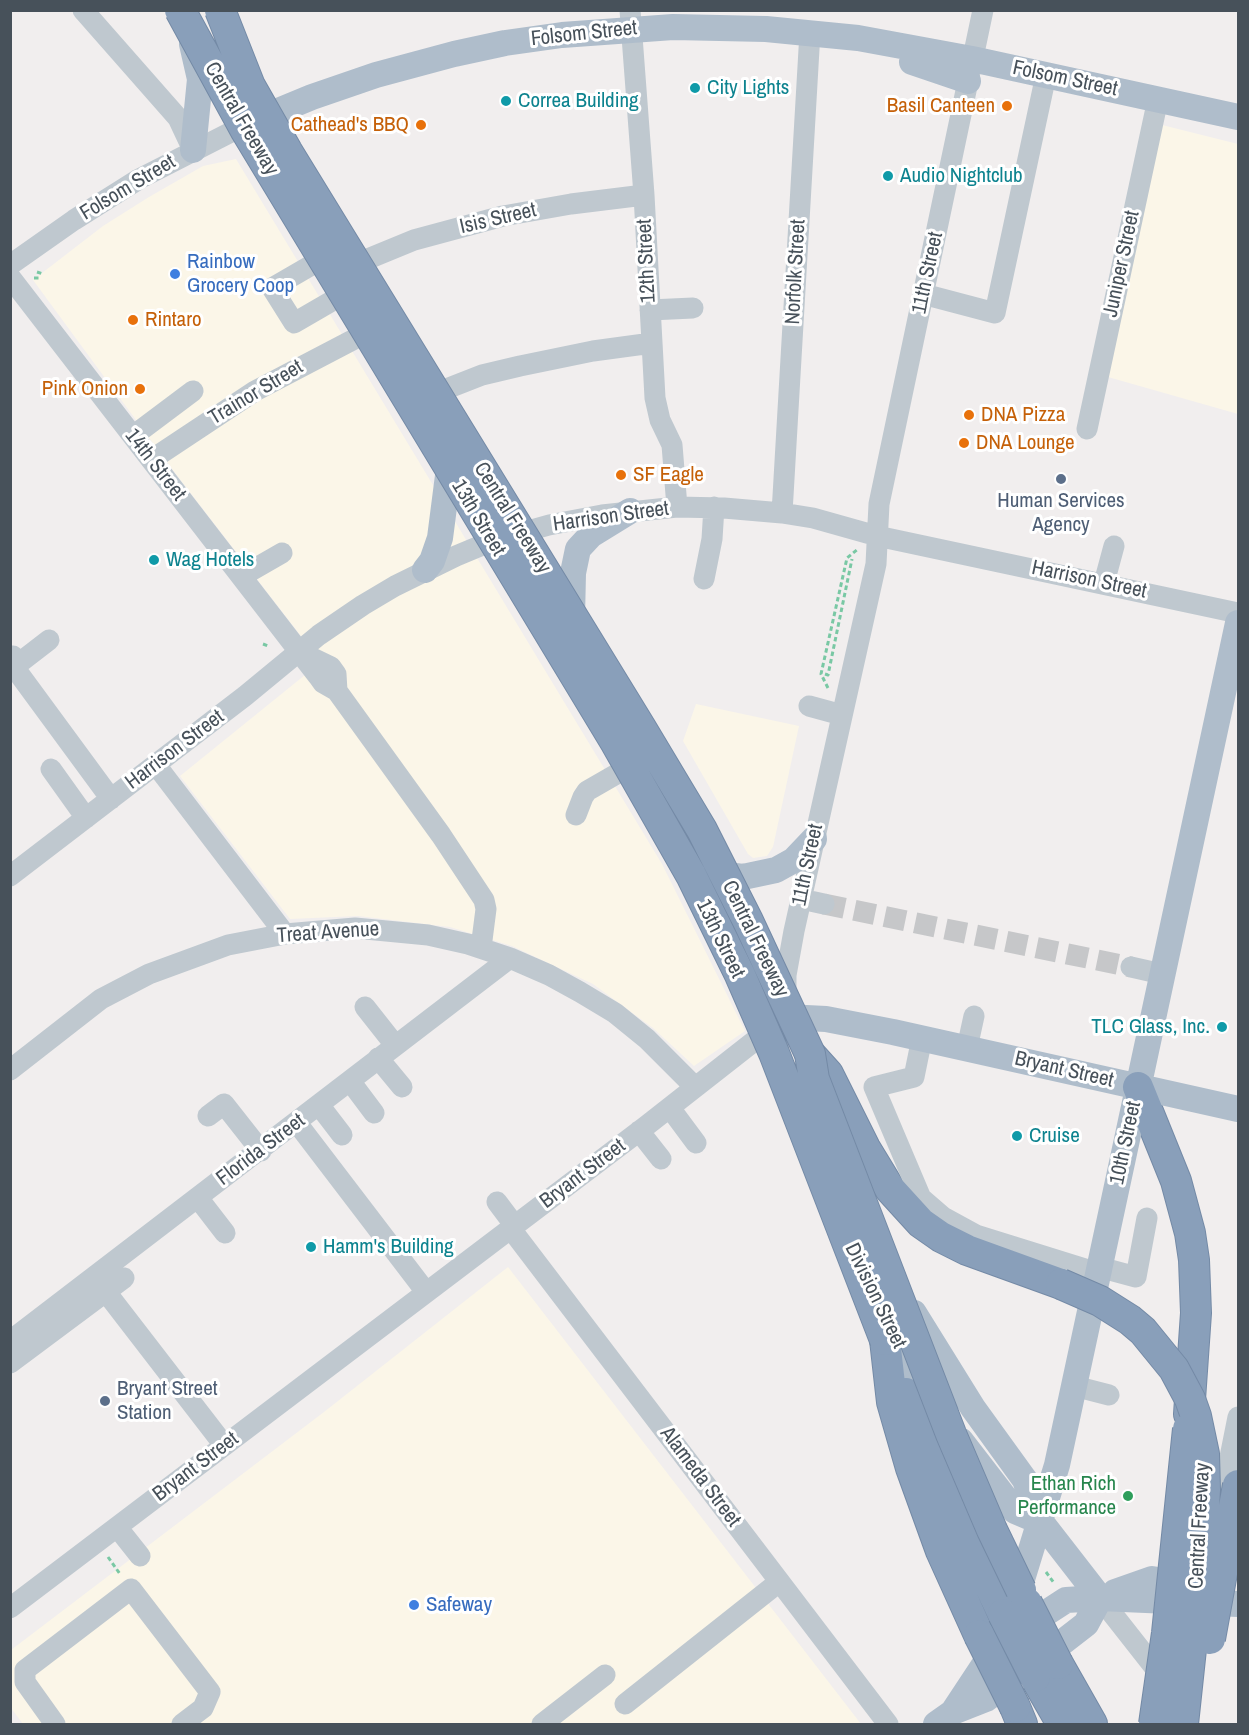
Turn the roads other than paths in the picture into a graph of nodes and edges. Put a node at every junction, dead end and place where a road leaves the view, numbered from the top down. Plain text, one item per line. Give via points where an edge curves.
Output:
1 (83, 10) edge
2 (983, 10) edge
3 (215, 12) edge
4 (183, 18) edge
5 (630, 20) edge
6 (810, 32) junction
7 (970, 70) junction
8 (1046, 75) junction
9 (1158, 99) junction
10 (1201, 109) junction
11 (268, 116) junction
12 (1239, 117) edge
13 (241, 127) junction
14 (1239, 133) edge
15 (193, 150) junction
16 (644, 195) junction
17 (322, 259) junction
18 (358, 263) junction
19 (10, 265) edge
20 (10, 277) edge
21 (344, 294) junction
22 (923, 294) junction
23 (693, 308) dead end
24 (650, 310) junction
25 (366, 333) junction
26 (652, 343) junction
27 (193, 391) dead end
28 (436, 393) junction
29 (1087, 429) dead end
30 (133, 436) junction
31 (152, 460) junction
32 (449, 468) junction
33 (677, 507) junction
34 (714, 507) junction
35 (630, 511) junction
36 (782, 513) junction
37 (520, 532) junction
38 (877, 536) junction
39 (492, 541) junction
40 (1114, 546) dead end
41 (282, 553) dead end
42 (425, 570) junction
43 (242, 576) junction
44 (704, 579) dead end
45 (1104, 583) junction
46 (1239, 613) edge
47 (572, 618) junction
48 (1239, 623) edge
49 (49, 640) dead end
50 (301, 652) junction
51 (809, 706) dead end
52 (842, 715) junction
53 (156, 765) junction
54 (627, 768) junction
55 (51, 769) dead end
56 (111, 799) junction
57 (576, 815) dead end
58 (86, 818) junction
59 (814, 839) junction
60 (721, 871) junction
61 (10, 876) edge
62 (801, 899) junction
63 (824, 904) tunnel mouth
64 (285, 934) junction
65 (481, 948) junction
66 (510, 958) junction
67 (1131, 967) tunnel mouth
68 (1162, 974) junction
69 (365, 1007) dead end
70 (974, 1016) dead end
71 (786, 1017) junction
72 (764, 1032) junction
73 (922, 1038) junction
74 (395, 1046) junction
75 (967, 1048) junction
76 (810, 1054) junction
77 (378, 1058) junction
78 (10, 1070) edge
79 (350, 1081) junction
80 (402, 1087) dead end
81 (695, 1087) junction
82 (1138, 1087) junction
83 (319, 1105) junction
84 (670, 1108) junction
85 (1239, 1109) edge
86 (374, 1113) dead end
87 (208, 1116) dead end
88 (297, 1123) junction
89 (639, 1131) junction
90 (342, 1135) dead end
91 (696, 1143) dead end
92 (261, 1151) junction
93 (661, 1159) dead end
94 (198, 1198) junction
95 (497, 1202) dead end
96 (1147, 1218) dead end
97 (513, 1227) junction
98 (225, 1233) dead end
99 (1099, 1270) junction
100 (124, 1278) dead end
101 (106, 1292) junction
102 (426, 1292) junction
103 (885, 1340) junction
104 (10, 1341) edge
105 (10, 1363) edge
106 (1074, 1386) junction
107 (1109, 1395) dead end
108 (1239, 1417) edge
109 (224, 1445) junction
110 (1239, 1476) edge
111 (1041, 1522) junction
112 (117, 1527) junction
113 (140, 1556) dead end
114 (779, 1582) junction
115 (1203, 1589) junction
116 (1100, 1598) junction
117 (1239, 1600) edge
118 (1239, 1604) edge
119 (10, 1608) edge
120 (990, 1656) junction
121 (605, 1675) dead end
122 (625, 1704) dead end
123 (209, 1717) edge
124 (944, 1718) edge
125 (55, 1725) edge
126 (182, 1725) edge
127 (542, 1725) edge
128 (888, 1725) edge
129 (1022, 1725) edge
130 (1062, 1725) edge
131 (1092, 1725) edge
132 (1154, 1725) edge
133 (1183, 1725) edge
134 (1191, 1725) edge
135 (1197, 1725) edge

1 - 15 street via 178,118
2 - 7 street, 11th Street
3 - 11 main road, 13th Street
3 - 76 highway, Central Freeway, bridge via 250,86 702,830
4 - 13 main road, 13th Street
4 - 15 main road via 200,79
4 - 103 highway, Central Freeway, bridge via 246,131 616,743 691,875 774,1053
5 - 6 main road, Folsom Street
5 - 11 main road, Folsom Street via 505,43 375,75
5 - 16 street, 12th Street
6 - 7 main road, Folsom Street via 866,39
6 - 36 street, Norfolk Street
7 - 8 main road, Folsom Street
7 - 22 street, 11th Street
8 - 9 main road, Folsom Street
8 - 22 street via 995,313
9 - 10 main road, Folsom Street
9 - 29 street, Juniper Street
10 - 12 main road, Folsom Street
10 - 14 main road via 1222,130
11 - 13 main road, Folsom Street
11 - 18 main road, 13th Street
13 - 15 street, Folsom Street
13 - 17 main road, 13th Street
15 - 19 street, Folsom Street via 107,199
16 - 18 street, Isis Street via 503,216 414,240
16 - 24 street, 12th Street
17 - 21 main road, 13th Street
17 - 21 street via 272,288 294,324
18 - 28 main road, 13th Street
20 - 30 street, 14th Street
21 - 25 main road, 13th Street
22 - 38 street, 11th Street via 879,504
23 - 24 street
24 - 26 street, 12th Street
25 - 31 street, Trainor Street via 255,391
25 - 32 main road, 13th Street
26 - 28 street via 539,361 482,375
26 - 33 street, 12th Street via 655,398 672,445
27 - 30 street
28 - 37 main road, 13th Street
30 - 31 street, 14th Street
31 - 43 street, 14th Street
32 - 39 main road, 13th Street
32 - 42 main road via 440,538
33 - 34 street, Harrison Street
33 - 35 street, Harrison Street
34 - 36 street, Harrison Street
34 - 44 street
35 - 37 street, Harrison Street
35 - 47 main road via 591,535 578,549
36 - 38 street, Harrison Street
37 - 39 street, Harrison Street
37 - 47 main road, 13th Street
38 - 45 street, Harrison Street
38 - 52 street, 11th Street via 876,564
39 - 42 street, Harrison Street
39 - 54 main road, 13th Street
40 - 45 street
41 - 43 street
42 - 50 street, Harrison Street via 363,605
43 - 50 street, 14th Street
45 - 46 street, Harrison Street
47 - 60 main road, 13th Street
48 - 68 main road, 10th Street
49 - 56 street via 14,661
50 - 53 street, Harrison Street
50 - 65 street, 14th Street via 323,683 337,691 484,900
51 - 52 street
52 - 59 street, 11th Street
53 - 56 street, Harrison Street
53 - 64 street
54 - 57 street via 587,791
54 - 72 main road, 13th Street via 705,908
55 - 58 street
56 - 58 street, Harrison Street
58 - 61 street, Harrison Street
59 - 60 main road via 794,860 776,870 743,877
59 - 62 street, 11th Street
60 - 71 main road, 13th Street
62 - 63 street
62 - 71 street, 11th Street via 786,975
64 - 65 street, Treat Avenue via 355,928 391,930
64 - 78 street, Treat Avenue via 228,945 149,974 101,999
65 - 66 street, Treat Avenue
66 - 74 street, Florida Street
66 - 81 street via 615,1013
67 - 68 street
68 - 82 main road, 10th Street
69 - 74 street
70 - 75 street
71 - 72 street, Bryant Street
71 - 73 main road, Bryant Street via 826,1019
71 - 111 main road, Division Street via 855,1190 901,1292 973,1408 1025,1480
72 - 81 street, Bryant Street
72 - 111 main road, Division Street via 873,1302 949,1426 1016,1511
73 - 75 main road, Bryant Street
73 - 99 street via 914,1077 874,1087 921,1198 976,1235
74 - 77 street, Florida Street
75 - 82 main road, Bryant Street
76 - 131 highway, bridge via 814,1079 971,1482 1024,1597
76 - 133 highway, Central Freeway, bridge via 828,1074 890,1189 921,1223 967,1250 1061,1284 1117,1311 1154,1342 1182,1382 1201,1434 1205,1472 1203,1532
77 - 79 street, Florida Street
77 - 80 street
79 - 83 street, Florida Street
79 - 86 street
81 - 84 street, Bryant Street
82 - 85 main road, Bryant Street
82 - 99 main road, 10th Street
82 - 132 highway, bridge via 1176,1181 1190,1233 1196,1313 1188,1429
83 - 88 street, Florida Street
83 - 90 street
84 - 89 street, Bryant Street
84 - 91 street
87 - 92 street via 224,1104
88 - 92 street, Florida Street
88 - 102 street
89 - 93 street
89 - 97 street, Bryant Street
92 - 94 street, Florida Street
94 - 98 street
94 - 104 street, Florida Street
95 - 97 street, Alameda Street
96 - 99 street via 1136,1277
97 - 102 street, Bryant Street
97 - 114 street, Alameda Street
99 - 106 main road, 10th Street
100 - 101 street
101 - 105 street
101 - 109 street
102 - 109 street, Bryant Street
103 - 129 highway, bridge via 892,1402 920,1495 957,1588
103 - 130 highway, bridge via 968,1541
106 - 107 street
106 - 111 main road, 10th Street
108 - 115 street
109 - 112 street, Bryant Street
110 - 134 highway, bridge
111 - 116 main road, Division Street
111 - 120 main road, 10th Street via 1013,1610
112 - 113 street
112 - 119 street, Bryant Street
114 - 122 street
114 - 128 street, Alameda Street
115 - 116 main road via 1152,1579
115 - 117 main road
116 - 118 main road
116 - 120 main road via 1066,1600
116 - 124 main road via 1086,1624 986,1699
116 - 135 street, Division Street
120 - 124 main road
121 - 127 street
123 - 125 street via 210,1692 131,1589 25,1670 25,1682
123 - 126 street

